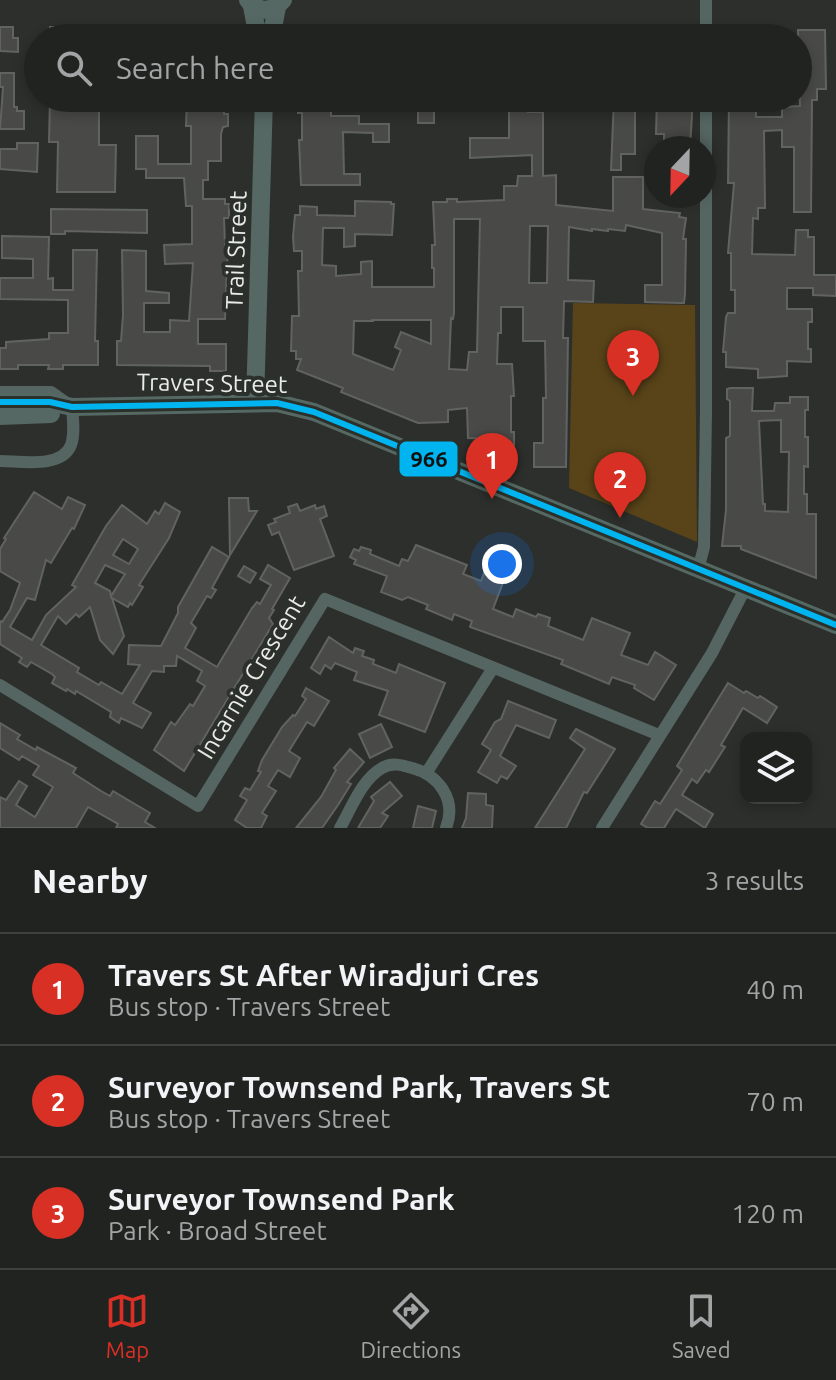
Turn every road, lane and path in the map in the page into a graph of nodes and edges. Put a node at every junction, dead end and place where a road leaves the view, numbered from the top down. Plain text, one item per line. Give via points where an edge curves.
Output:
1 (706, 0) edge
2 (248, 2) edge
3 (283, 2) edge
4 (254, 24) edge
5 (276, 24) edge
6 (706, 24) edge
7 (264, 112) edge
8 (706, 112) edge
9 (0, 392) edge
10 (0, 402) edge
11 (255, 403) junction
12 (72, 407) junction
13 (0, 416) edge
14 (0, 461) edge
15 (698, 570) junction
16 (745, 589) junction
17 (836, 625) edge
18 (493, 668) junction
19 (0, 685) edge
20 (659, 735) junction
21 (427, 772) junction
22 (340, 828) edge
23 (446, 828) edge
24 (602, 828) edge

1 - 6 street
2 - 3 main road via 264,10
2 - 4 main road
3 - 5 main road
7 - 11 main road, Trail Street
8 - 15 street via 704,547
9 - 12 street, Travers Street via 51,392
10 - 12 main road, Travers Street
11 - 12 main road, Travers Street
11 - 15 main road, Travers Street via 314,412
12 - 13 main road, Travers Street via 51,414
12 - 14 street via 73,436 66,452 50,460
15 - 16 main road, Travers Street
16 - 17 main road, Travers Street
16 - 20 street
18 - 19 street, Incarnie Crescent via 325,599 198,806
18 - 20 street, Incarnie Crescent
18 - 21 street
20 - 24 street
21 - 22 street via 398,764 380,769
21 - 23 street via 449,799

